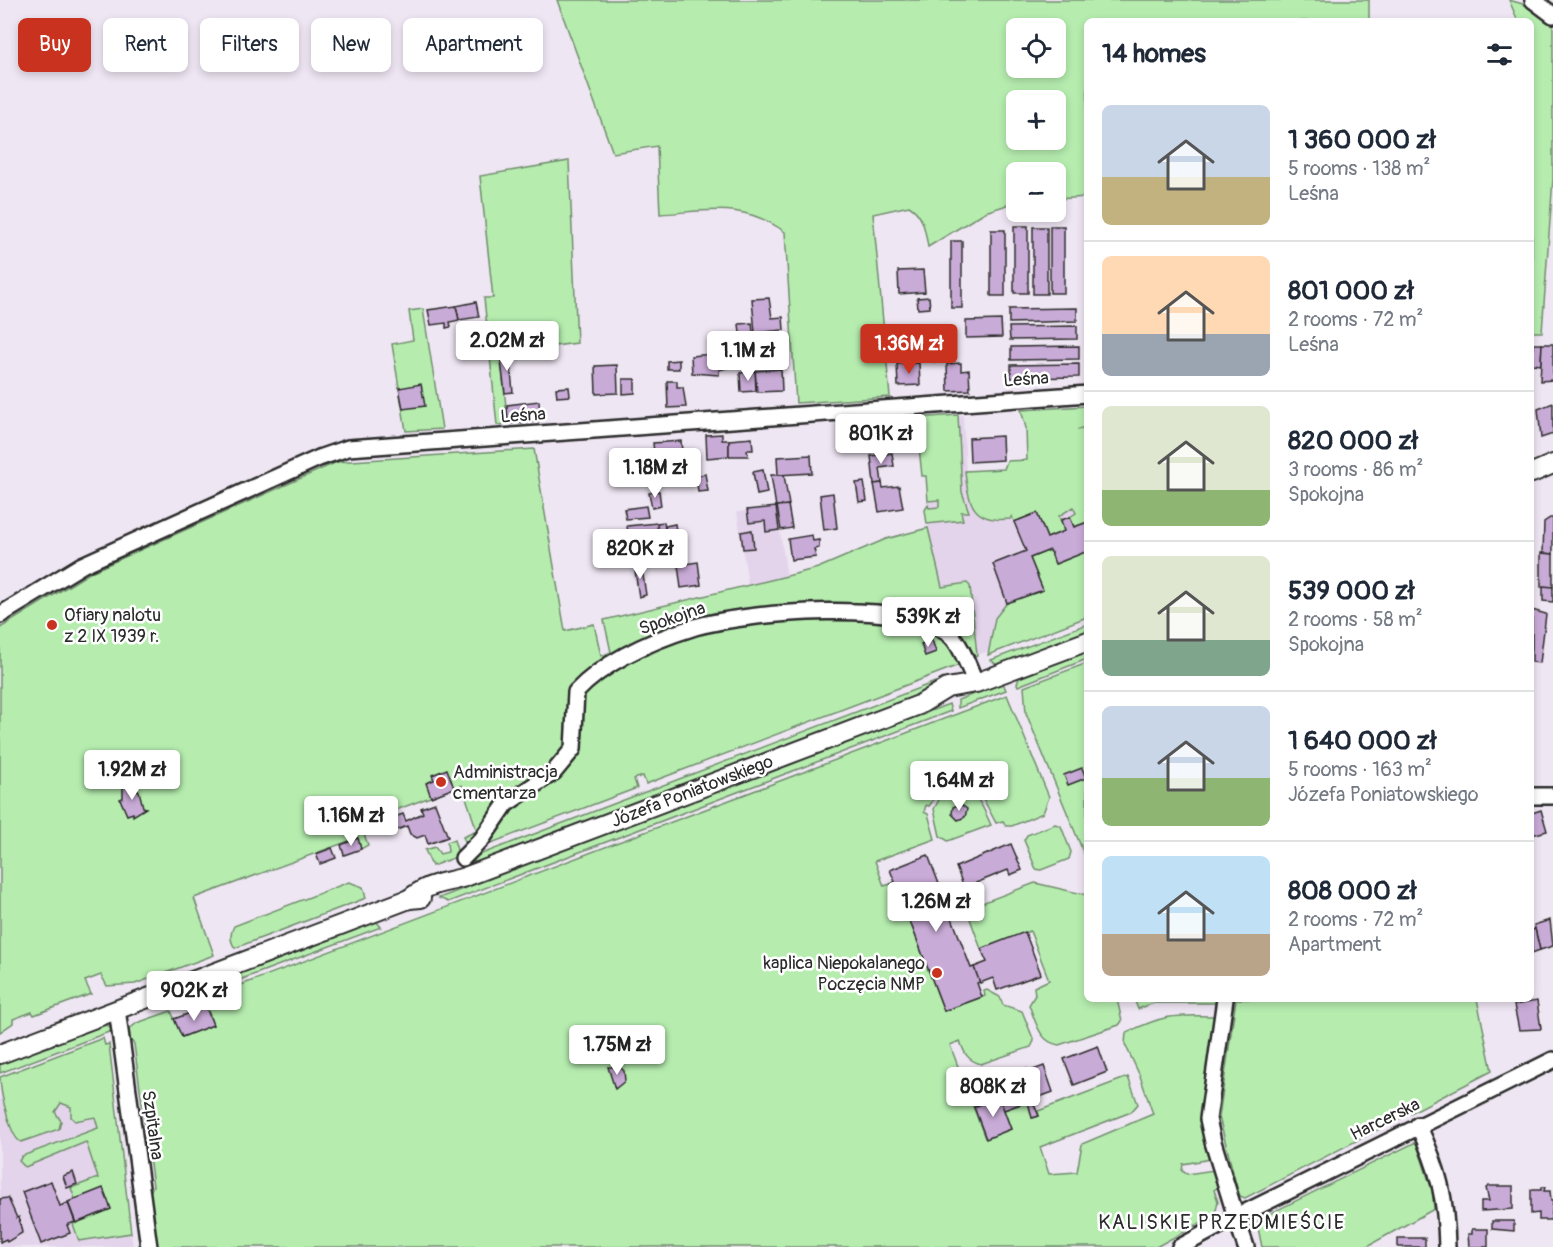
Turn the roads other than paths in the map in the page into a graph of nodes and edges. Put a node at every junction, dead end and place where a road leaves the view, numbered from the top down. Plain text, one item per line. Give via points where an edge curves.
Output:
1 (1533, 0) edge
2 (1553, 15) edge
3 (1084, 394) edge
4 (1553, 464) edge
5 (1534, 471) edge
6 (0, 615) edge
7 (1084, 642) edge
8 (976, 683) junction
9 (1534, 796) edge
10 (1553, 796) edge
11 (463, 858) dead end
12 (1225, 1002) edge
13 (117, 1009) junction
14 (0, 1054) edge
15 (1553, 1060) edge
16 (1418, 1125) junction
17 (1236, 1217) junction
18 (149, 1247) edge
19 (1180, 1247) edge
20 (1246, 1247) edge
21 (1447, 1247) edge

1 - 2 street
3 - 6 street, Leśna via 348,448 82,565
4 - 5 street
7 - 8 street, Józefa Poniatowskiego
8 - 11 street, Spokojna via 951,636 927,622 892,616 827,611 708,624 671,635 594,673 576,692 573,750 554,772 506,804
8 - 13 street, Józefa Poniatowskiego via 951,699 919,705 465,877 437,882 409,898
9 - 10 street
12 - 17 street via 1209,1119
13 - 14 street, Józefa Poniatowskiego
13 - 18 street, Szpitalna
15 - 16 street, Harcerska
16 - 17 street, Harcerska
16 - 21 street via 1440,1178
17 - 19 street, Harcerska
17 - 20 street

